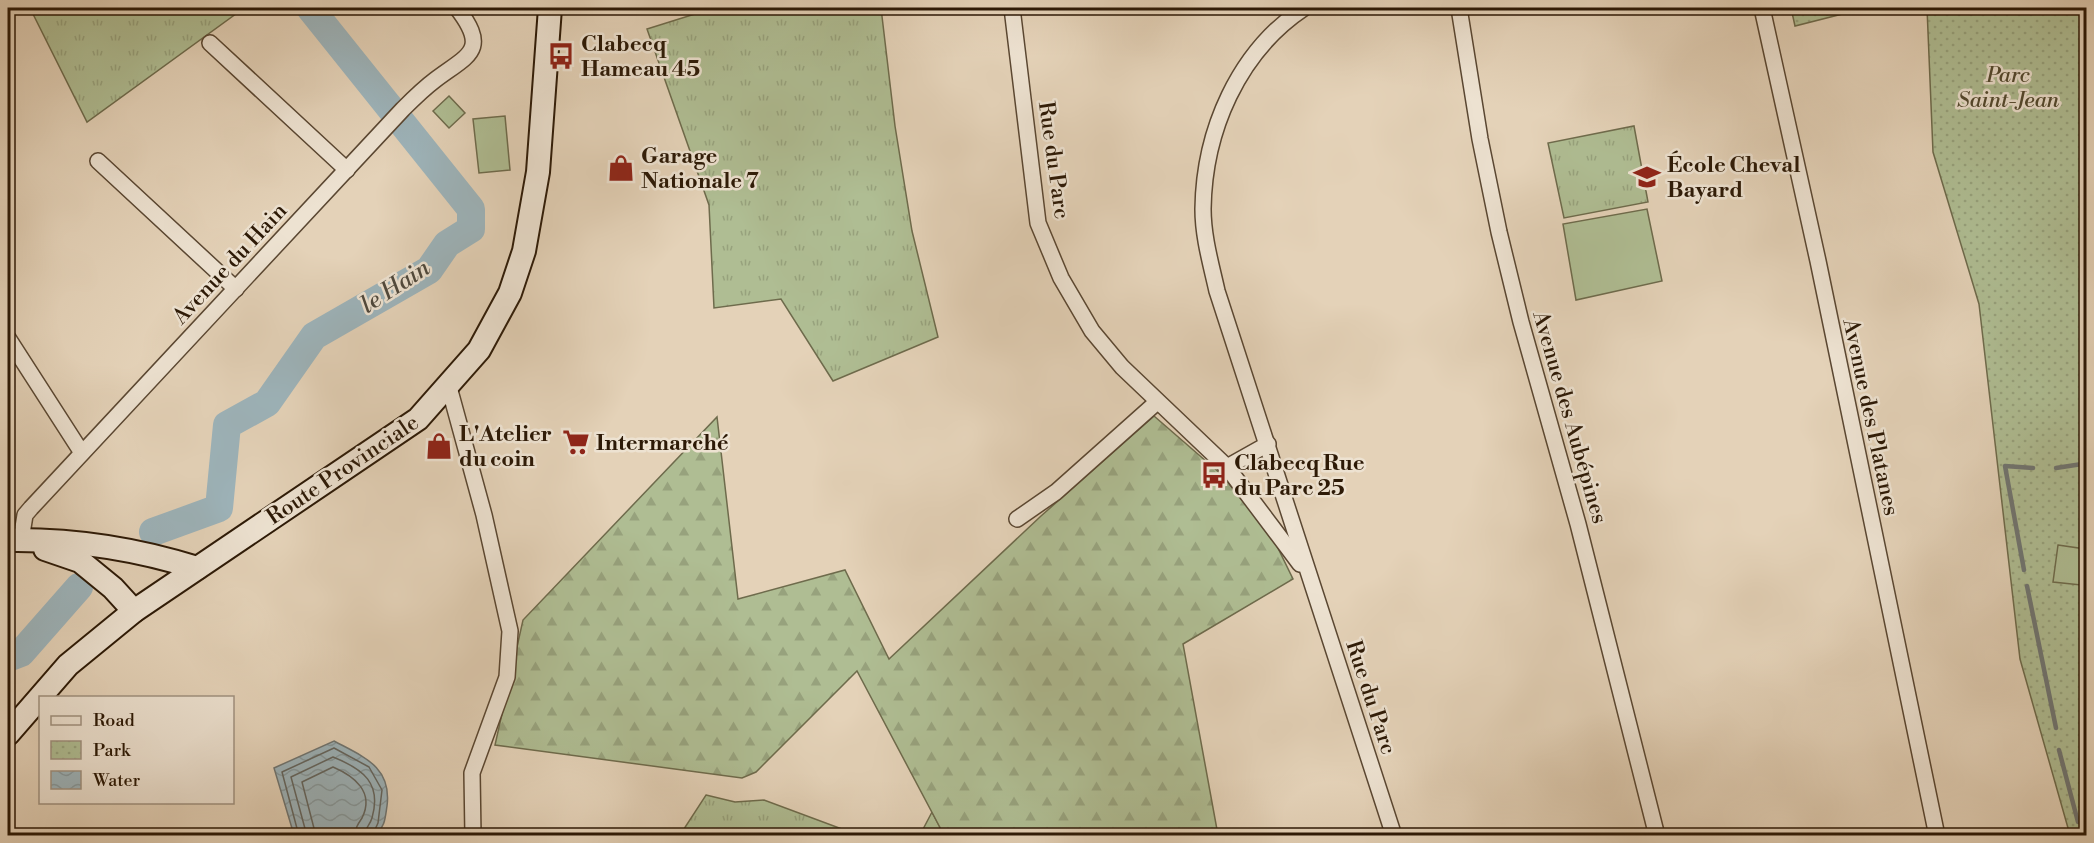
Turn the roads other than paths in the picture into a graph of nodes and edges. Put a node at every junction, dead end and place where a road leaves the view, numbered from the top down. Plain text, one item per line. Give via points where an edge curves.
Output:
1 (457, 8) edge
2 (550, 8) edge
3 (1012, 8) edge
4 (1304, 8) edge
5 (1459, 8) edge
6 (1762, 8) edge
7 (210, 43) dead end
8 (98, 161) dead end
9 (347, 170) junction
10 (236, 289) junction
11 (8, 338) edge
12 (449, 387) junction
13 (1157, 402) junction
14 (1268, 444) junction
15 (82, 453) junction
16 (1227, 467) junction
17 (1017, 519) dead end
18 (14, 540) edge
19 (197, 568) junction
20 (1308, 573) junction
21 (134, 611) junction
22 (41, 696) edge
23 (39, 698) edge
24 (8, 734) edge
25 (473, 836) edge
26 (1394, 836) edge
27 (1657, 836) edge
28 (1937, 836) edge

1 - 9 street, Avenue du Hain via 474,36 472,49 457,67 436,79 403,109
2 - 12 main road, Route Provinciale via 538,172 524,251 510,293 479,350
3 - 13 street, Rue du Parc via 1038,223 1061,278 1092,331
4 - 14 street, Rue du Parc via 1260,46 1227,95 1205,180 1203,210 1210,262
5 - 27 street, Avenue des Aubépines via 1499,232
6 - 28 street, Avenue des Platanes
7 - 9 street
8 - 10 street
9 - 10 street, Avenue du Hain
10 - 15 street, Avenue du Hain
11 - 15 street
12 - 19 main road, Route Provinciale via 418,419
12 - 25 street via 484,514 510,631 507,677 472,773
13 - 16 street, Rue du Parc
13 - 17 street via 1056,492
14 - 16 street
14 - 20 street, Rue du Parc
15 - 18 street, Avenue du Hain via 25,515
16 - 20 street, Rue du Parc
18 - 19 main road via 90,544
18 - 21 main road via 80,561
19 - 21 main road, Route Provinciale
20 - 26 street, Rue du Parc
21 - 22 main road, Route Provinciale via 68,665
23 - 24 main road, Route Provinciale

